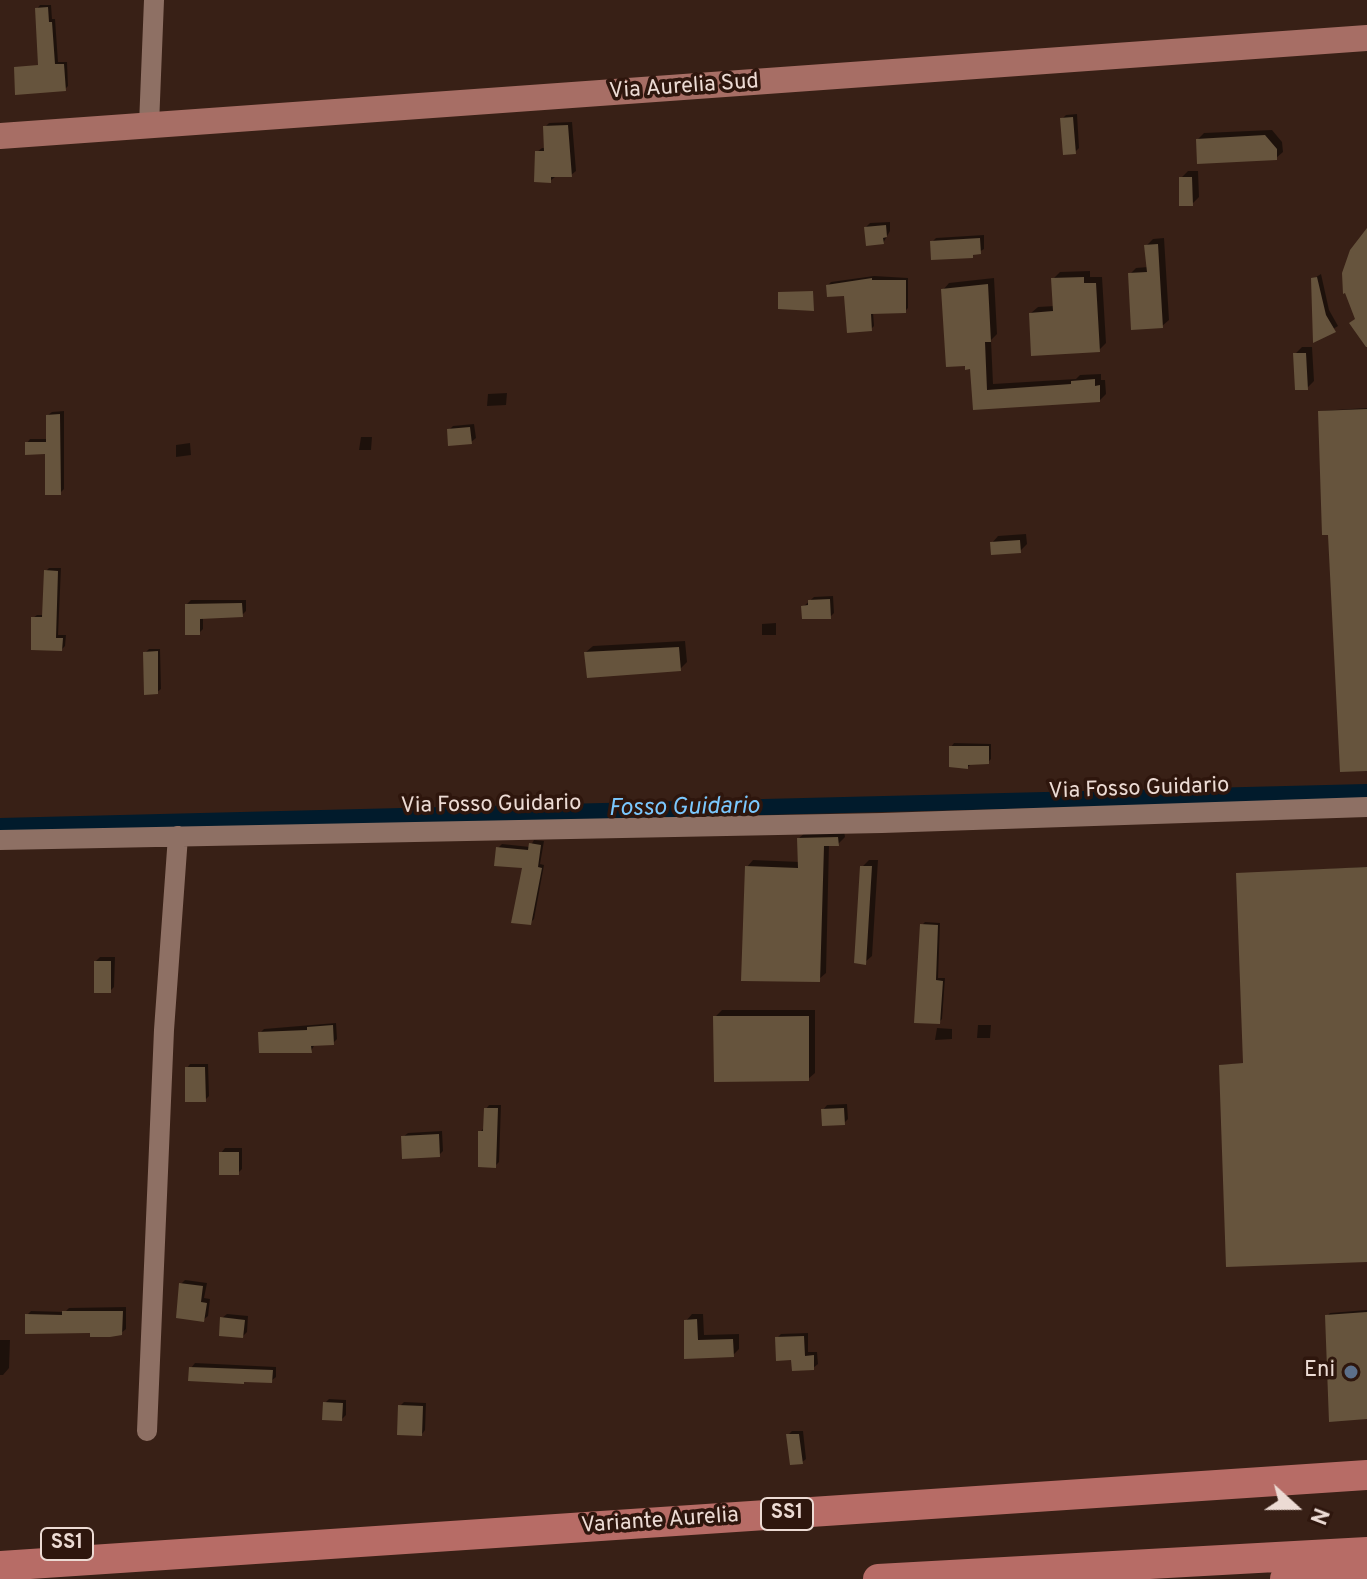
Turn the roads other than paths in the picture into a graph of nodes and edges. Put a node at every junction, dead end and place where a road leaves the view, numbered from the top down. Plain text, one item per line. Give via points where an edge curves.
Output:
1 (154, 0) edge
2 (1367, 38) edge
3 (149, 125) junction
4 (0, 136) edge
5 (1367, 807) edge
6 (178, 836) junction
7 (0, 840) edge
8 (147, 1431) dead end
9 (1367, 1457) edge
10 (1367, 1475) edge
11 (0, 1548) edge
12 (1367, 1552) edge
13 (0, 1566) edge
14 (1367, 1575) edge
15 (878, 1579) edge
16 (1285, 1579) edge

1 - 3 street
2 - 3 main road, Via Aurelia Sud
3 - 4 main road, Via Aurelia Sud
5 - 6 street, Via Fosso Guidario
6 - 7 street, Via Fosso Guidario
6 - 8 street
9 - 11 highway, Variante Aurelia / SS1
10 - 13 highway, Variante Aurelia / SS1
12 - 15 highway
14 - 16 highway

